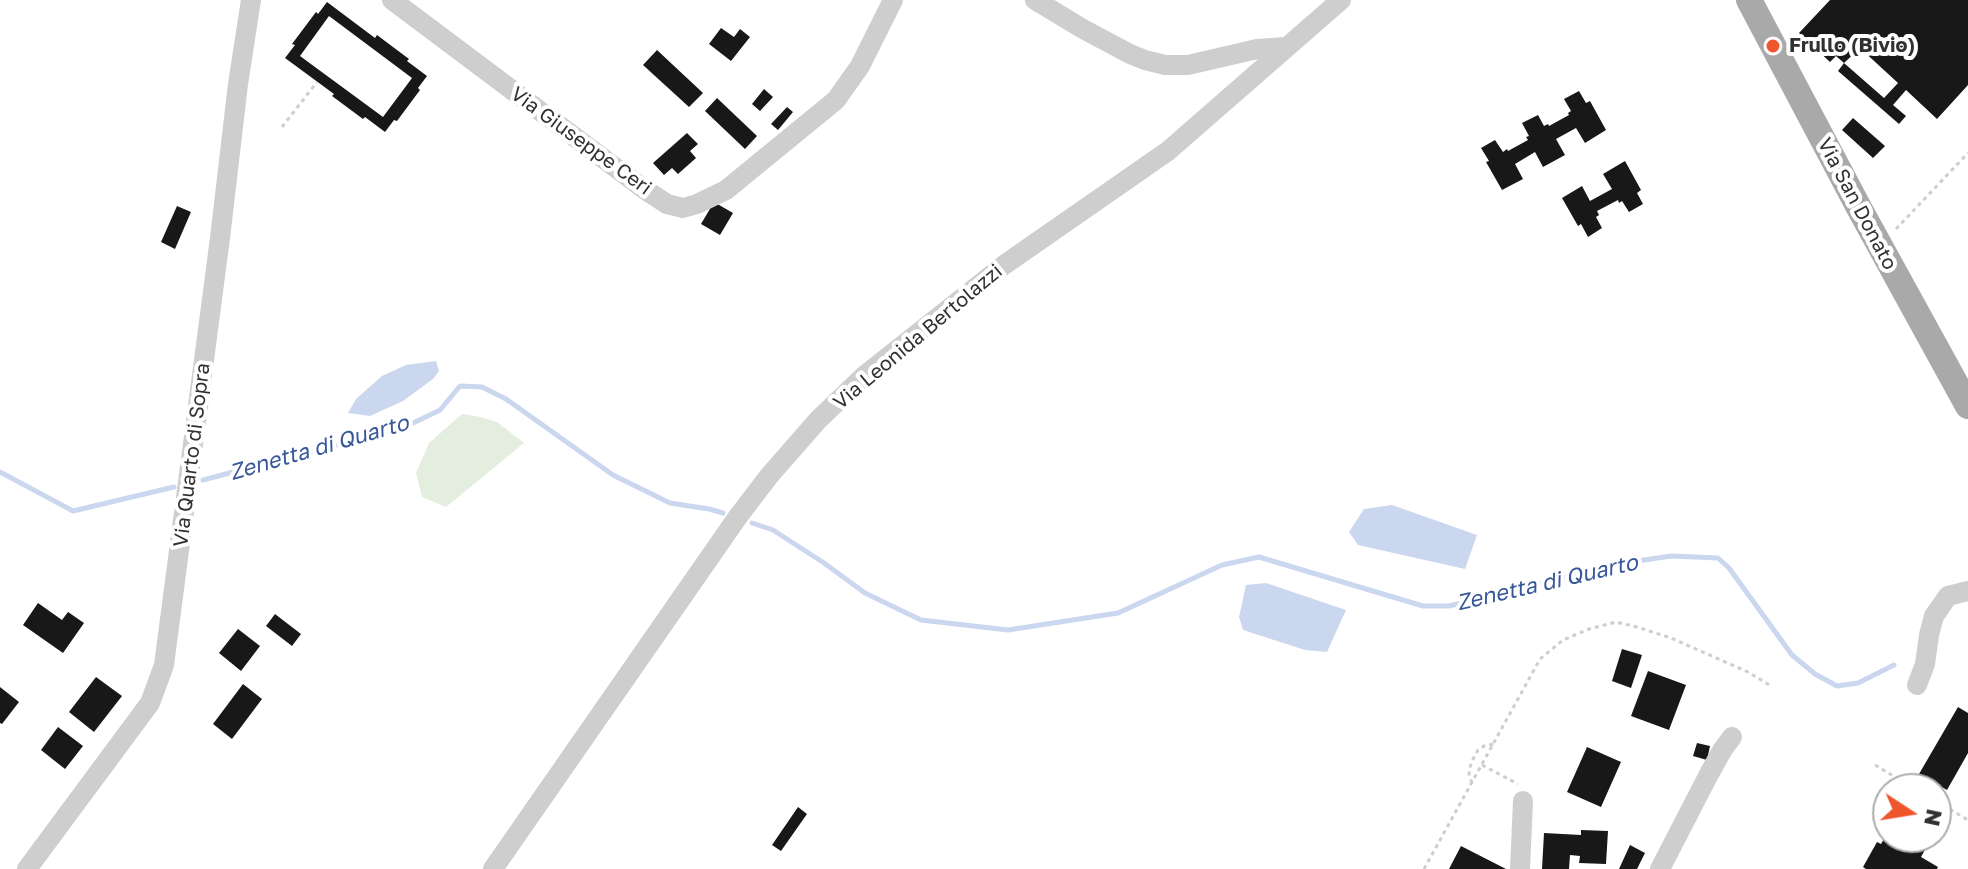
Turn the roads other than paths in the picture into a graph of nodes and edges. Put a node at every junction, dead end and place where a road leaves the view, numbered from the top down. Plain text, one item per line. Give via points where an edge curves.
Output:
1 (251, 0) edge
2 (392, 0) edge
3 (893, 0) edge
4 (1035, 0) edge
5 (1341, 0) edge
6 (1749, 0) edge
7 (1286, 47) junction
8 (1968, 406) edge
9 (1968, 591) edge
10 (1917, 685) dead end
11 (1732, 737) dead end
12 (1523, 801) dead end
13 (27, 869) edge
14 (493, 869) edge
15 (1520, 869) edge
16 (1660, 869) edge

1 - 13 street, Via Quarto di Sopra via 164,665 150,703
2 - 3 street, Via Giuseppe Ceri via 644,189 683,208 726,190 836,100 860,66
4 - 7 street via 1130,54 1165,65
5 - 7 street, Via Leonida Bertolazzi
6 - 8 main road, Via San Donato
7 - 14 street, Via Leonida Bertolazzi via 1168,151 1004,265 865,375 818,420 729,530
9 - 10 street via 1948,596 1934,616
11 - 16 street
12 - 15 street

